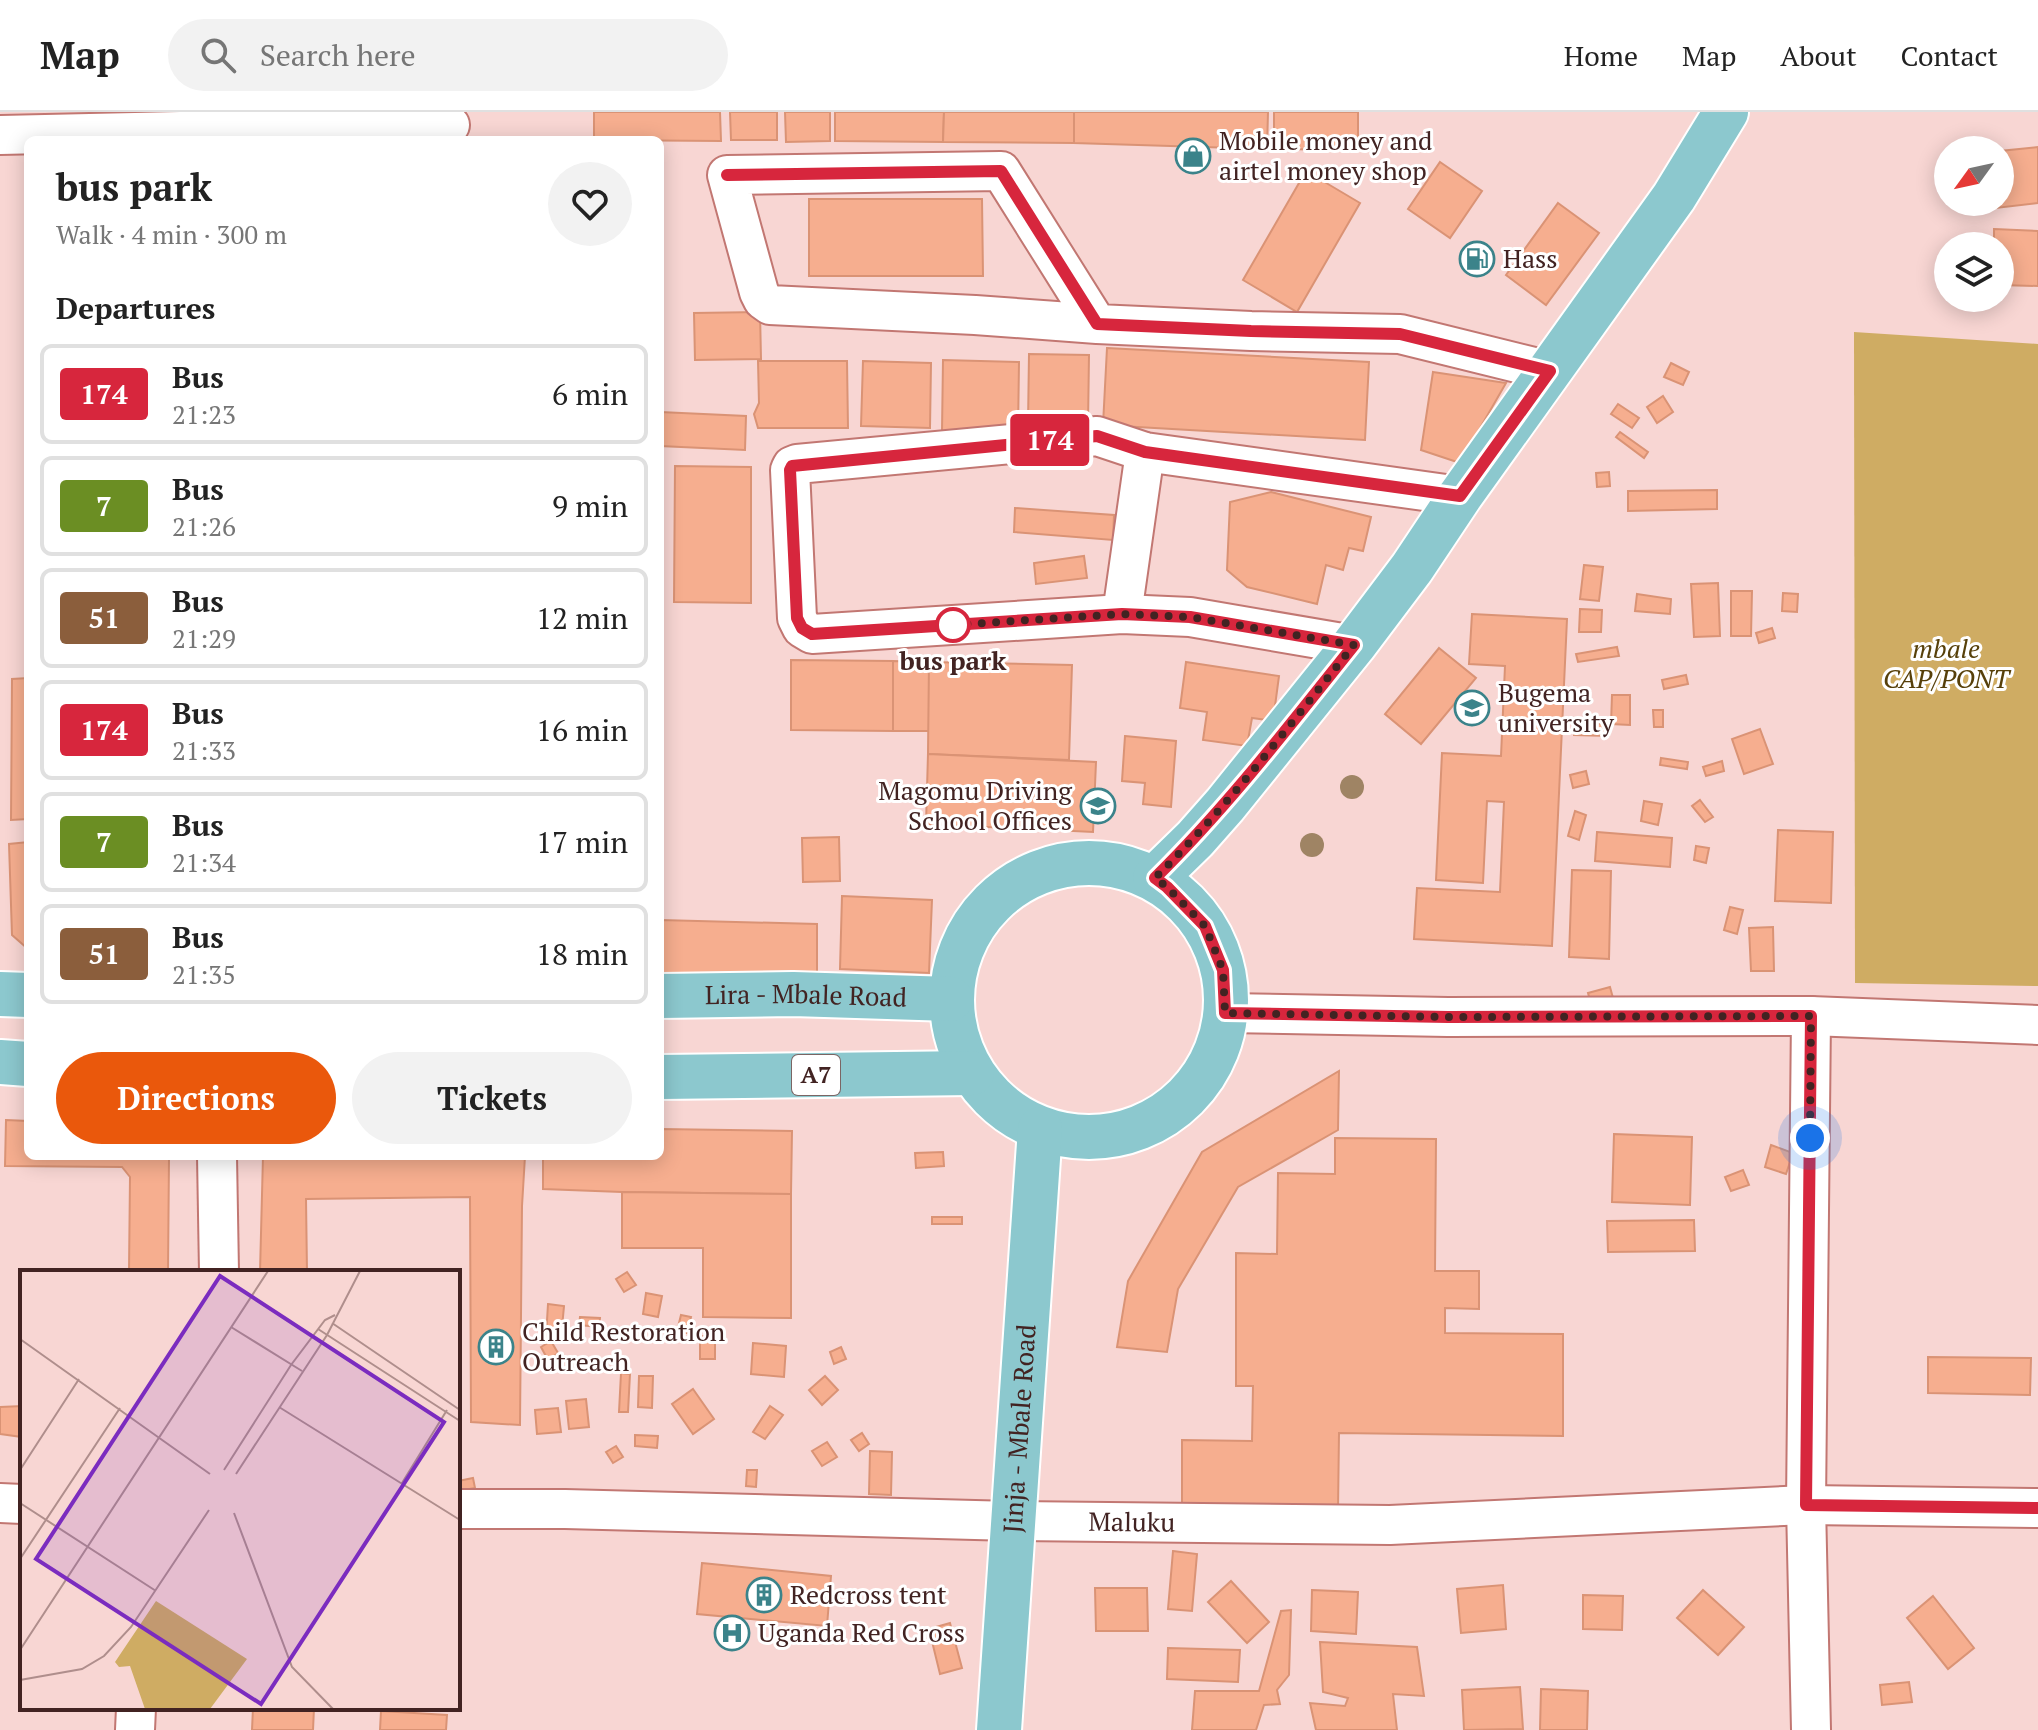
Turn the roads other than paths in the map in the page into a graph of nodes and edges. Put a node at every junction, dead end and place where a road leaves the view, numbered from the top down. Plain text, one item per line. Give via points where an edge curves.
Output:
1 (1726, 112) edge
2 (450, 126) edge
3 (0, 135) edge
4 (1097, 324) junction
5 (1550, 371) junction
6 (1145, 452) junction
7 (1460, 496) junction
8 (1122, 614) junction
9 (1354, 645) junction
10 (1155, 878) junction
11 (0, 994) edge
12 (24, 995) edge
13 (664, 996) edge
14 (951, 999) junction
15 (1225, 1013) junction
16 (1811, 1016) junction
17 (2038, 1025) edge
18 (0, 1062) edge
19 (24, 1064) edge
20 (972, 1073) junction
21 (664, 1077) edge
22 (1040, 1129) junction
23 (217, 1160) edge
24 (219, 1270) edge
25 (0, 1503) edge
26 (20, 1504) edge
27 (1806, 1505) junction
28 (2038, 1508) edge
29 (460, 1509) edge
30 (1012, 1521) junction
31 (136, 1710) edge
32 (135, 1730) edge
33 (999, 1730) edge
34 (1811, 1730) edge

1 - 5 main road via 1674,197
2 - 3 street
4 - 4 street via 1001,171 727,175 759,292 770,305
4 - 5 street via 1400,334
5 - 7 main road
6 - 7 street
6 - 8 street
6 - 8 street via 1097,436 797,464 790,470 797,618 812,634
7 - 9 main road
8 - 9 street via 1190,617
9 - 10 main road via 1225,805
10 - 14 main road via 1124,867 1076,862 1040,870 999,895 969,932
10 - 15 main road via 1205,926 1223,970
11 - 12 main road
13 - 14 main road, Lira - Mbale Road
14 - 20 main road
15 - 16 street
15 - 22 main road via 1217,1052 1201,1082 1166,1115 1123,1134 1087,1139
16 - 17 street
16 - 27 street
18 - 19 main road
20 - 21 main road, A7
20 - 22 main road via 1005,1109
22 - 30 main road, Jinja - Mbale Road
23 - 24 street
25 - 26 street
27 - 28 street, Maluku
27 - 30 street, Maluku via 1390,1525
27 - 34 street
29 - 30 street, Maluku
30 - 33 main road, Jinja - Mbale Road
31 - 32 street

